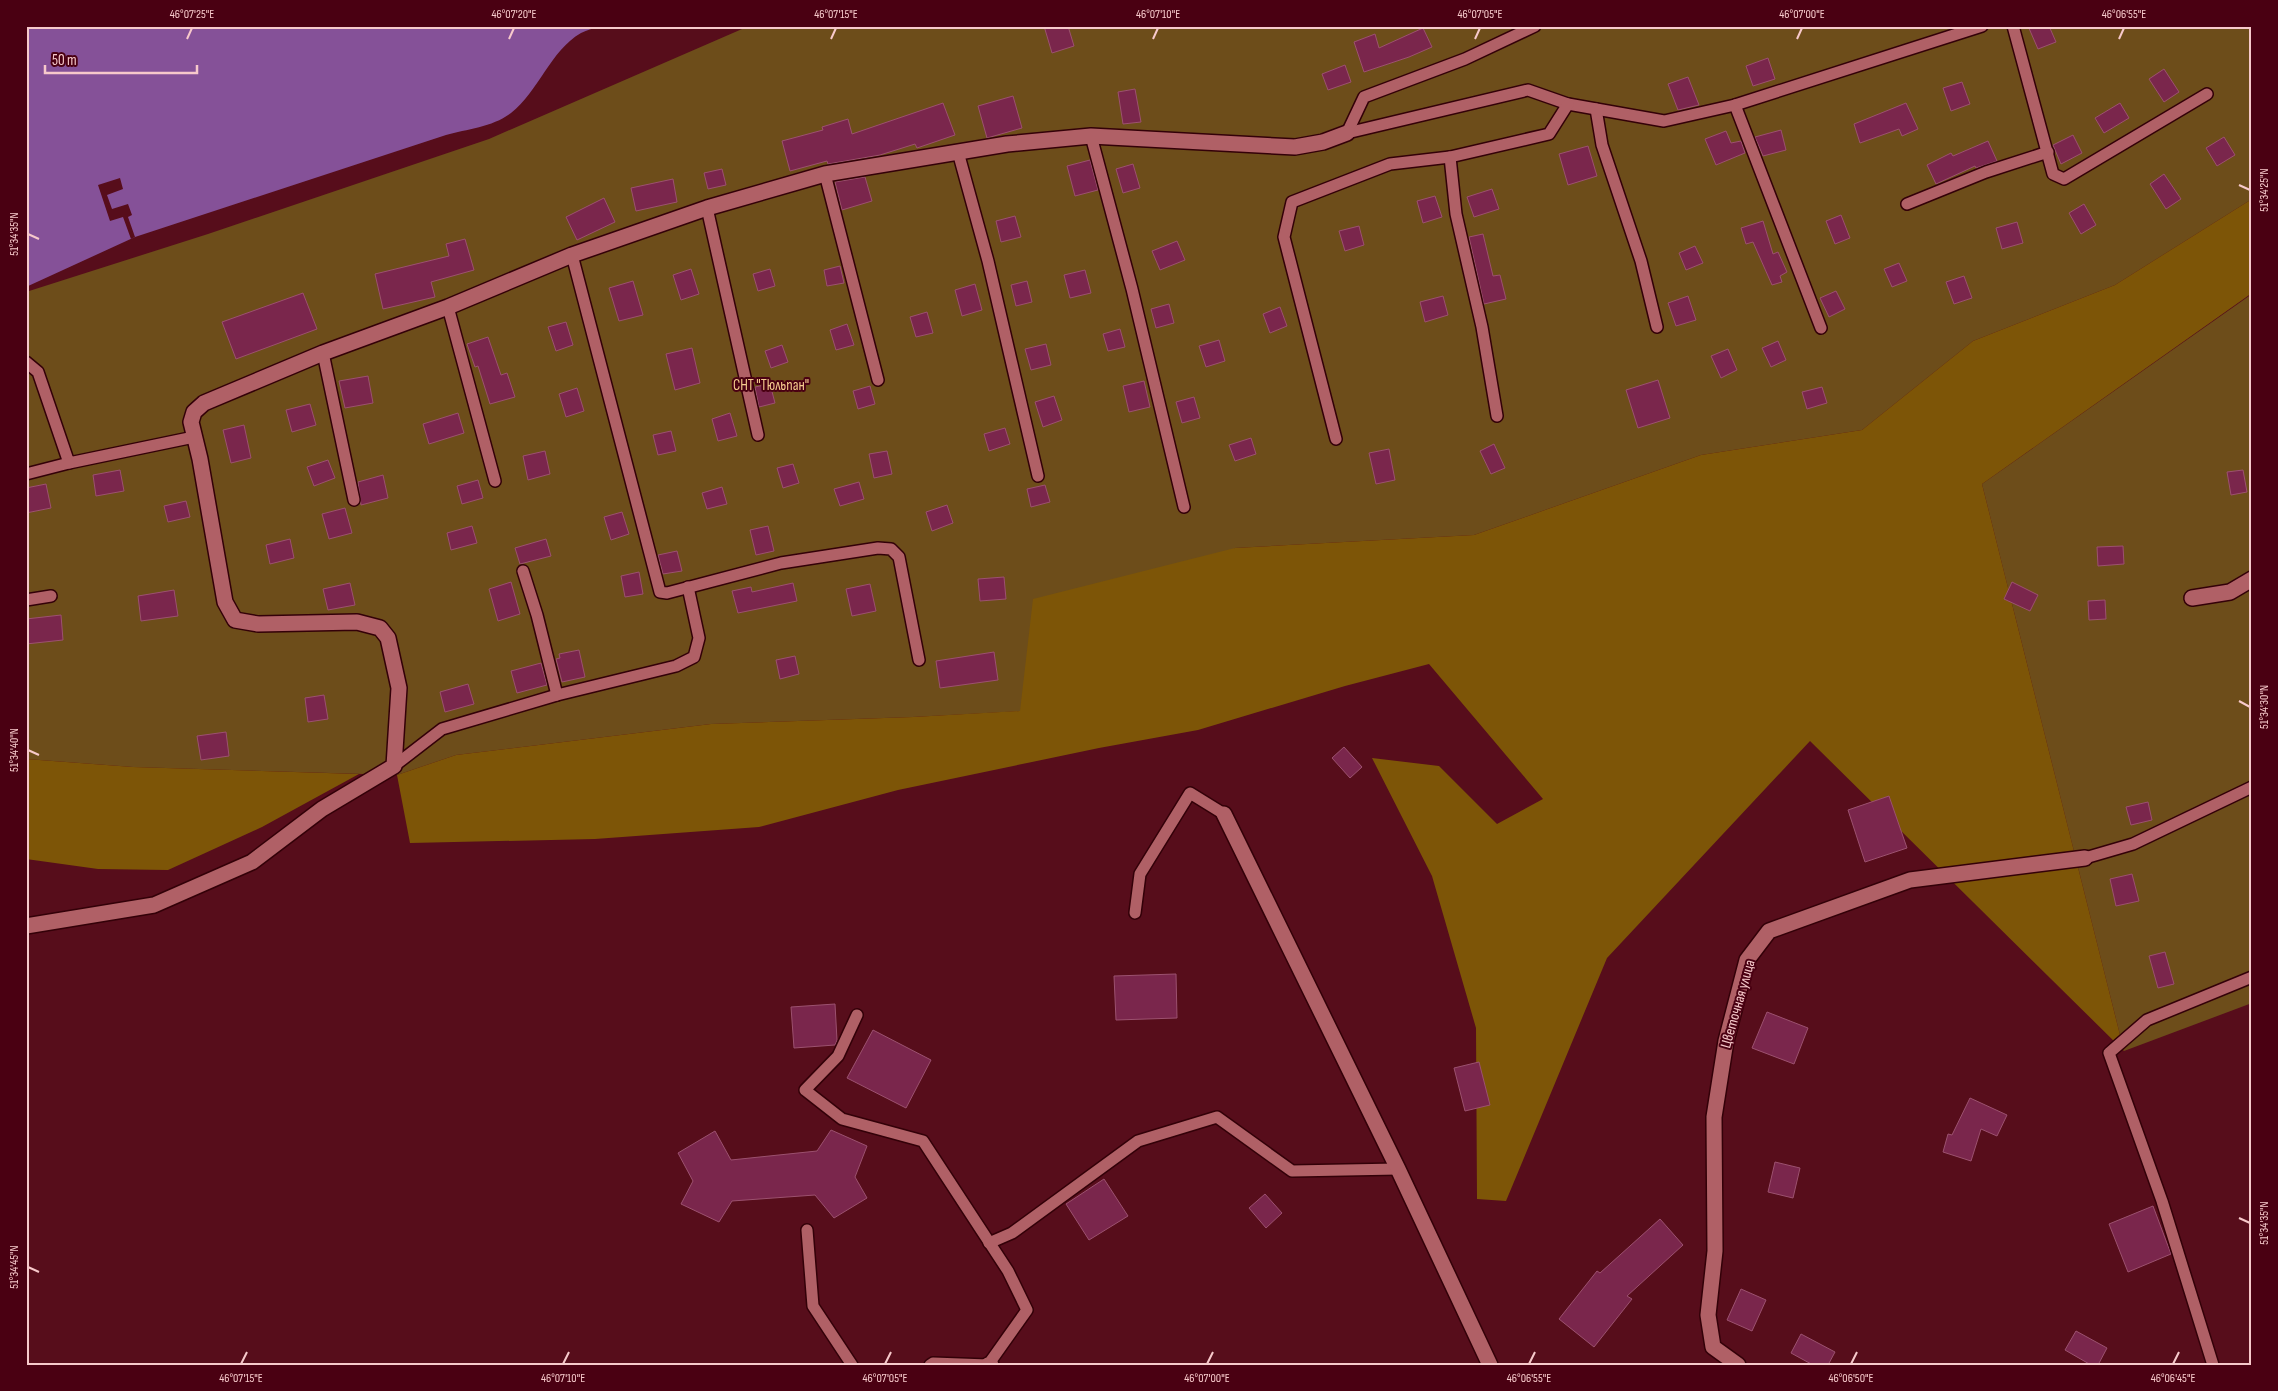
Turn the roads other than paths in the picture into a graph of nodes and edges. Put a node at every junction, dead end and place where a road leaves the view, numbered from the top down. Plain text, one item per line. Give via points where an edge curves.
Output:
1 (1535, 26) edge
2 (1982, 26) edge
3 (2013, 26) edge
4 (2207, 94) dead end
5 (1568, 104) junction
6 (1734, 105) junction
7 (1596, 109) junction
8 (1347, 133) junction
9 (1091, 136) junction
10 (958, 152) junction
11 (2048, 152) junction
12 (1450, 157) junction
13 (825, 174) junction
14 (1907, 204) dead end
15 (707, 208) junction
16 (572, 255) junction
17 (448, 307) junction
18 (1657, 327) dead end
19 (1821, 328) dead end
20 (323, 353) junction
21 (26, 362) edge
22 (878, 380) dead end
23 (1497, 416) dead end
24 (758, 435) dead end
25 (194, 437) junction
26 (1336, 439) dead end
27 (69, 463) junction
28 (26, 474) edge
29 (1038, 476) dead end
30 (495, 481) dead end
31 (354, 500) dead end
32 (1184, 507) dead end
33 (523, 571) dead end
34 (2252, 579) edge
35 (688, 587) junction
36 (51, 596) dead end
37 (2192, 598) dead end
38 (26, 600) edge
39 (919, 660) dead end
40 (557, 695) junction
41 (394, 766) junction
42 (2252, 787) edge
43 (1224, 814) joint
44 (2085, 858) joint
45 (1135, 913) dead end
46 (26, 926) edge
47 (2252, 977) edge
48 (857, 1015) dead end
49 (1398, 1169) junction
50 (807, 1230) dead end
51 (989, 1244) junction
52 (852, 1365) edge
53 (930, 1365) edge
54 (990, 1365) edge
55 (1490, 1365) edge
56 (1738, 1365) edge
57 (2213, 1365) edge

1 - 8 lane via 1464,59 1364,97
2 - 6 lane
3 - 11 lane
4 - 11 lane via 2064,179 2053,174
5 - 7 lane
5 - 8 lane via 1528,90
5 - 12 lane via 1549,134
6 - 7 lane via 1664,121
6 - 19 lane
7 - 18 lane via 1602,145 1641,261
8 - 9 street via 1295,147
9 - 10 street
9 - 32 lane via 1132,289
10 - 13 street
10 - 29 lane via 988,261
11 - 14 lane via 1986,172
12 - 23 lane via 1456,214 1482,327
12 - 26 lane via 1390,164 1292,202 1284,237
13 - 15 street
13 - 22 lane
15 - 16 street
15 - 24 lane
16 - 17 street
16 - 35 lane via 657,585 660,592 667,593
17 - 20 street
17 - 30 lane
20 - 25 street via 204,402 194,412 191,422
20 - 31 lane
21 - 27 lane via 38,372
25 - 27 lane
25 - 41 street via 225,602 235,620 258,624 357,622 380,628 388,638 399,688
27 - 28 lane
33 - 40 lane
34 - 37 street via 2230,592
35 - 39 lane via 781,563 878,548 891,549 899,557
35 - 40 lane via 698,638 694,657 676,666
36 - 38 lane
40 - 41 lane via 442,729
41 - 46 street via 322,809 252,862 163,902
42 - 44 lane via 2133,844
43 - 45 lane via 1190,793 1140,874
43 - 49 street
44 - 56 street, Цветочная улица via 1910,880 1769,931 1747,960 1726,1041 1714,1117 1715,1251 1708,1315 1713,1347
47 - 57 lane via 2147,1020 2109,1053 2162,1201
48 - 51 lane via 838,1056 805,1090 842,1118 923,1141
49 - 51 lane via 1292,1171 1217,1118 1138,1141 1012,1233
49 - 55 street
50 - 52 lane via 813,1306
51 - 54 lane via 1008,1271 1027,1310
53 - 54 lane

